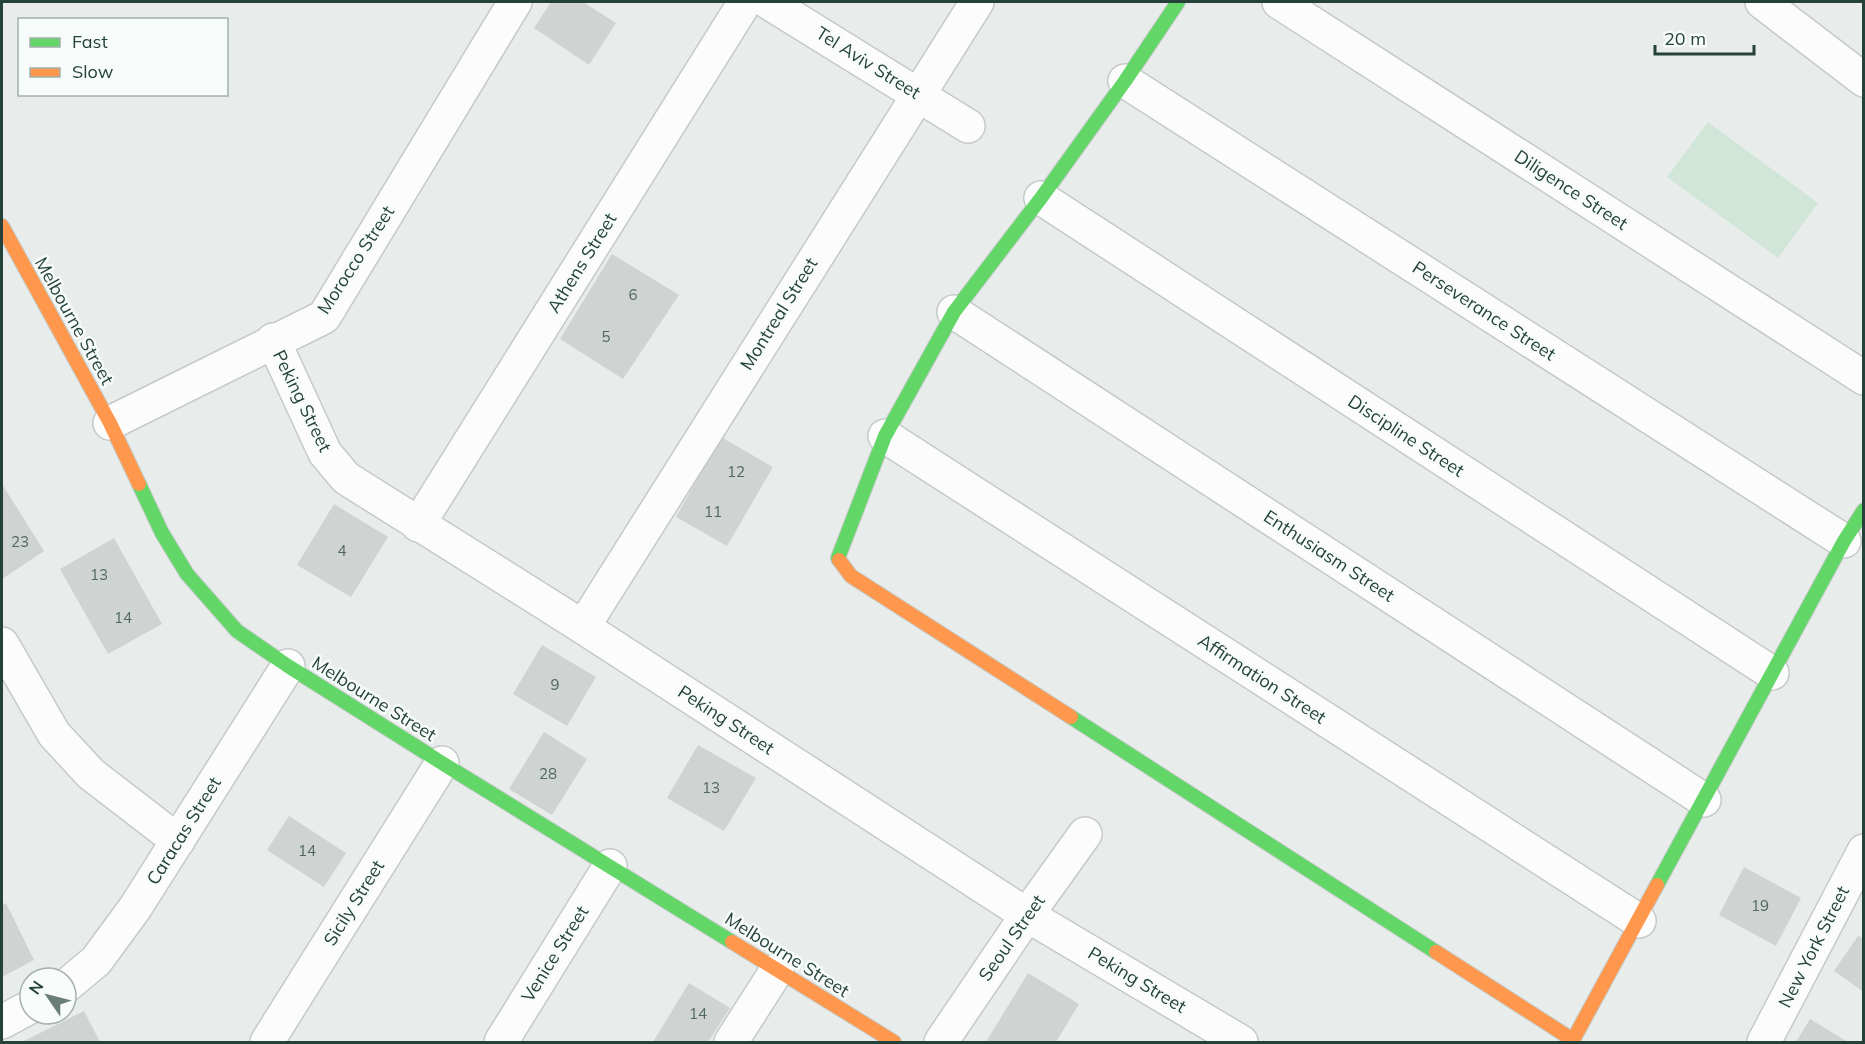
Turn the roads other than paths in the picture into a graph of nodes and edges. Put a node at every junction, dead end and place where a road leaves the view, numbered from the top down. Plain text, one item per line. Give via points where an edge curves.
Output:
1 (515, 2) edge
2 (746, 2) edge
3 (768, 2) edge
4 (977, 2) edge
5 (1178, 2) edge
6 (1279, 2) edge
7 (1762, 2) edge
8 (1863, 80) edge
9 (1125, 81) junction
10 (918, 93) junction
11 (968, 126) dead end
12 (1041, 198) junction
13 (2, 226) edge
14 (954, 312) junction
15 (273, 340) junction
16 (1863, 378) edge
17 (110, 423) junction
18 (885, 436) junction
19 (1863, 510) edge
20 (418, 525) junction
21 (1844, 541) junction
22 (583, 627) junction
23 (2, 644) edge
24 (288, 666) junction
25 (1772, 673) junction
26 (442, 763) junction
27 (1704, 800) junction
28 (1085, 834) dead end
29 (178, 841) junction
30 (1863, 851) edge
31 (610, 866) junction
32 (1028, 915) junction
33 (1639, 921) junction
34 (777, 970) junction
35 (78, 976) edge
36 (18, 1014) edge
37 (2, 1023) edge
38 (267, 1042) edge
39 (501, 1042) edge
40 (731, 1042) edge
41 (894, 1042) edge
42 (941, 1042) edge
43 (1241, 1042) edge
44 (1764, 1042) edge

1 - 15 street, Morocco Street via 324,317
2 - 20 street, Athens Street
3 - 10 street, Tel Aviv Street
4 - 10 street, Montreal Street
5 - 9 street
6 - 16 street, Diligence Street
7 - 8 street
9 - 12 street
9 - 21 street, Perseverance Street
10 - 11 street, Tel Aviv Street
10 - 22 street, Montreal Street
12 - 14 street
12 - 25 street, Discipline Street
13 - 17 street, Melbourne Street
14 - 18 street
14 - 27 street, Enthusiasm Street
15 - 17 street, Morocco Street
15 - 20 street, Peking Street via 325,453 346,478
17 - 24 street, Melbourne Street via 162,533 187,574 237,631
18 - 33 street, Affirmation Street
18 - 33 street via 838,558 851,576 1573,1040
19 - 21 street
20 - 22 street, Peking Street
21 - 25 street
22 - 32 street, Peking Street
23 - 29 street via 54,734 91,774
24 - 26 street, Melbourne Street
24 - 29 street, Caracas Street
25 - 27 street
26 - 31 street, Melbourne Street
26 - 38 street, Sicily Street
27 - 33 street
28 - 32 street, Seoul Street
29 - 35 street, Caracas Street via 96,961
30 - 44 street, New York Street
31 - 34 street, Melbourne Street
31 - 39 street, Venice Street
32 - 42 street, Seoul Street
32 - 43 street, Peking Street
34 - 40 street
34 - 41 street, Melbourne Street
36 - 37 street

